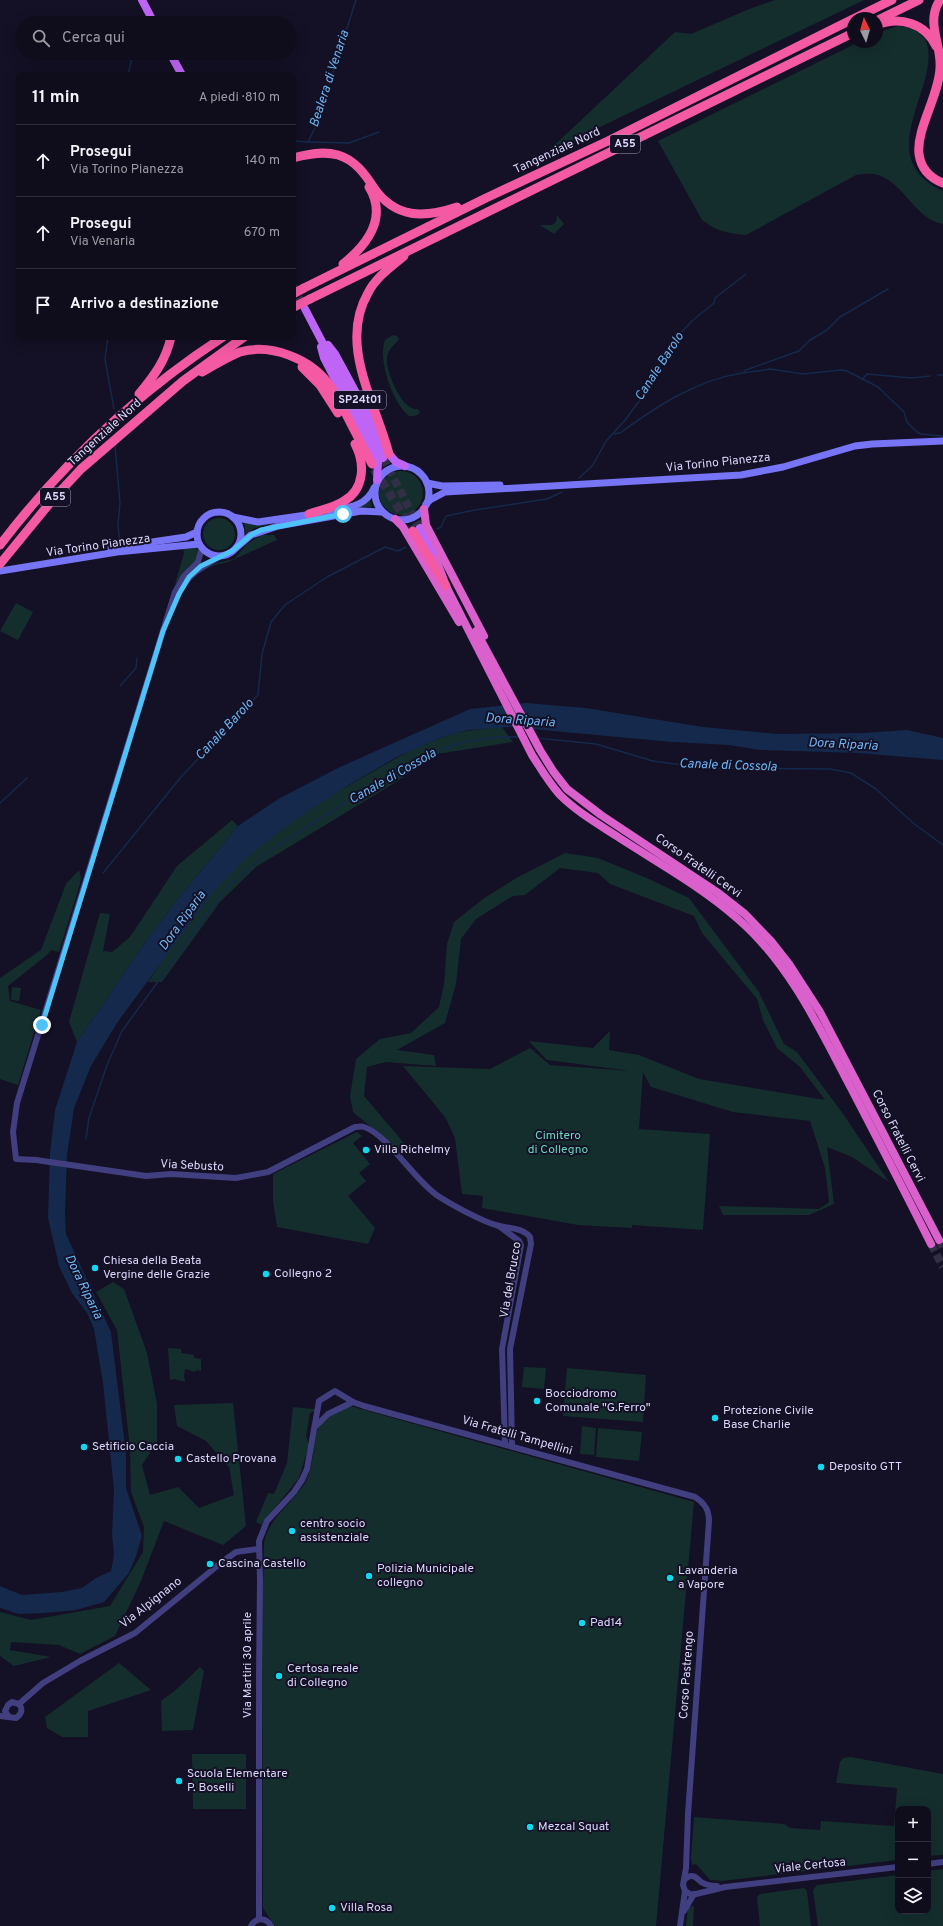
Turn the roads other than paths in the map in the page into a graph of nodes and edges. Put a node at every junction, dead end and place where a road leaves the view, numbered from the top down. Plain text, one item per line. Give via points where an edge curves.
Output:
1 (142, 0) edge
2 (892, 0) edge
3 (919, 0) edge
4 (940, 0) edge
5 (868, 12) edge
6 (150, 16) edge
7 (883, 18) edge
8 (847, 22) edge
9 (883, 23) edge
10 (847, 36) edge
11 (939, 52) junction
12 (174, 60) edge
13 (180, 72) edge
14 (296, 157) edge
15 (296, 163) edge
16 (943, 183) edge
17 (486, 198) junction
18 (412, 249) junction
19 (328, 276) junction
20 (296, 292) edge
21 (296, 306) edge
22 (305, 309) tunnel mouth
23 (316, 331) junction
24 (170, 340) edge
25 (218, 340) edge
26 (240, 340) edge
27 (290, 357) junction
28 (183, 381) junction
29 (129, 407) junction
30 (943, 441) edge
31 (386, 456) junction
32 (372, 464) tunnel mouth
33 (405, 466) junction
34 (377, 480) junction
35 (427, 483) junction
36 (540, 487) junction
37 (374, 488) junction
38 (425, 506) junction
39 (382, 512) junction
40 (309, 514) junction
41 (233, 517) junction
42 (395, 519) junction
43 (416, 530) joint
44 (196, 532) junction
45 (0, 545) edge
46 (200, 546) junction
47 (237, 547) junction
48 (221, 556) junction
49 (436, 559) junction
50 (0, 565) edge
51 (21, 566) junction
52 (0, 571) edge
53 (446, 586) junction
54 (165, 624) junction
55 (488, 659) junction
56 (499, 1226) junction
57 (939, 1240) tunnel mouth
58 (931, 1244) tunnel mouth
59 (335, 1391) joint
60 (353, 1402) junction
61 (315, 1428) junction
62 (505, 1444) junction
63 (512, 1446) junction
64 (695, 1497) joint
65 (258, 1549) junction
66 (19, 1704) junction
67 (3, 1706) edge
68 (0, 1716) edge
69 (9, 1716) junction
70 (687, 1860) junction
71 (943, 1862) edge
72 (931, 1864) edge
73 (895, 1867) edge
74 (695, 1876) junction
75 (685, 1879) junction
76 (701, 1882) junction
77 (725, 1887) junction
78 (685, 1891) junction
79 (696, 1893) junction
80 (681, 1916) junction
81 (259, 1919) junction
82 (251, 1926) edge
83 (271, 1926) edge
84 (680, 1926) edge

1 - 6 main road
2 - 5 highway, Tangenziale Nord / A55
3 - 7 highway
4 - 11 highway via 933,15
8 - 17 highway, Tangenziale Nord / A55
9 - 11 highway via 895,20 916,25 933,39
10 - 18 highway, Tangenziale Nord / A55
11 - 16 highway via 938,85 920,140 919,154 927,174
12 - 13 main road
14 - 17 highway via 312,153 339,156 363,172 388,202 410,214 441,212
15 - 19 highway via 316,157 339,159 359,172 376,202 373,231 368,241
17 - 19 highway, Tangenziale Nord / A55
18 - 21 highway, Tangenziale Nord / A55, bridge
18 - 31 highway via 377,280 367,293 357,330 360,370
19 - 20 highway, Tangenziale Nord / A55, bridge
22 - 23 main road, SP24t01
23 - 31 main road, SP24t01 via 335,354
23 - 34 main road, SP24t01 via 324,358 378,462
24 - 29 highway via 162,366
25 - 29 highway, Tangenziale Nord / A55
26 - 28 highway, Tangenziale Nord / A55
27 - 28 highway via 270,351 248,351 223,360
27 - 32 highway via 305,363 328,382
27 - 40 highway via 326,392 362,463 358,486 349,497 336,505
28 - 50 highway, Tangenziale Nord / A55 via 81,469
29 - 45 highway, Tangenziale Nord / A55 via 73,460
30 - 36 main road, Via Torino Pianezza via 855,446 783,467 741,475
31 - 33 main road, SP24t01
33 - 34 main road via 391,468
33 - 35 main road via 417,470
34 - 37 main road
35 - 36 main road, Via Torino Pianezza via 442,486 477,484
35 - 38 main road via 429,494
36 - 38 main road, Via Torino Pianezza via 445,492 430,500
37 - 39 main road via 377,505
37 - 40 main road via 360,504
38 - 42 main road via 410,519
38 - 55 highway via 426,525 473,613
39 - 42 main road
39 - 47 main road via 361,511 278,526 251,535
40 - 41 main road via 258,522
41 - 44 main road via 220,512 209,514 201,521
41 - 47 main road via 241,531
42 - 55 highway via 403,527
43 - 49 main road
43 - 53 highway
44 - 46 main road
44 - 51 main road, Via Torino Pianezza via 186,537
46 - 48 main road via 214,556
46 - 51 main road, Via Torino Pianezza via 117,552
46 - 54 street via 198,562 184,576 174,592
47 - 48 main road
48 - 54 street via 201,566 189,577
49 - 53 highway
49 - 55 highway
50 - 51 main road, Via Torino Pianezza
51 - 52 main road, Via Torino Pianezza
53 - 55 highway
54 - 56 street, Via Sebusto via 17,1103 13,1132 16,1159 146,1176 171,1174 236,1178 268,1172 355,1127 364,1126 377,1134 425,1186 438,1196
55 - 57 highway, Corso Fratelli Cervi via 500,674 540,750 567,789 745,914 789,964 820,1012
55 - 58 highway, Corso Fratelli Cervi via 492,679 532,755 556,789 577,809 711,897 739,919 764,945 797,989
56 - 62 street, Via del Brucco via 521,1245 502,1349
56 - 63 street, Via del Brucco via 528,1235 531,1242 510,1349
59 - 60 street, Via Fratelli Tampellini
59 - 61 street, Via Martiri 30 aprile via 319,1401
60 - 61 street via 328,1414
60 - 62 street, Via Fratelli Tampellini
61 - 65 street, Via Martiri 30 aprile via 302,1480 267,1521 260,1534
62 - 63 street, Via Fratelli Tampellini
63 - 64 street, Via Fratelli Tampellini
64 - 70 street, Corso Pastrengo via 705,1505 709,1521
65 - 66 street, Via Alpignano via 236,1552 135,1633 43,1684
65 - 81 street, Via Martiri 30 aprile
66 - 67 street via 12,1702
66 - 69 street via 22,1709 19,1716
67 - 69 street
68 - 69 street
70 - 74 street
70 - 75 street, Corso Pastrengo
71 - 72 street
73 - 77 street, Viale Certosa
74 - 75 street
74 - 76 street
75 - 78 street
76 - 77 street, Viale Certosa
76 - 79 street via 701,1888
77 - 79 street, Viale Certosa
78 - 79 street via 689,1894
78 - 80 street
79 - 80 street via 689,1900
80 - 84 street
81 - 82 street
81 - 83 street via 266,1920

